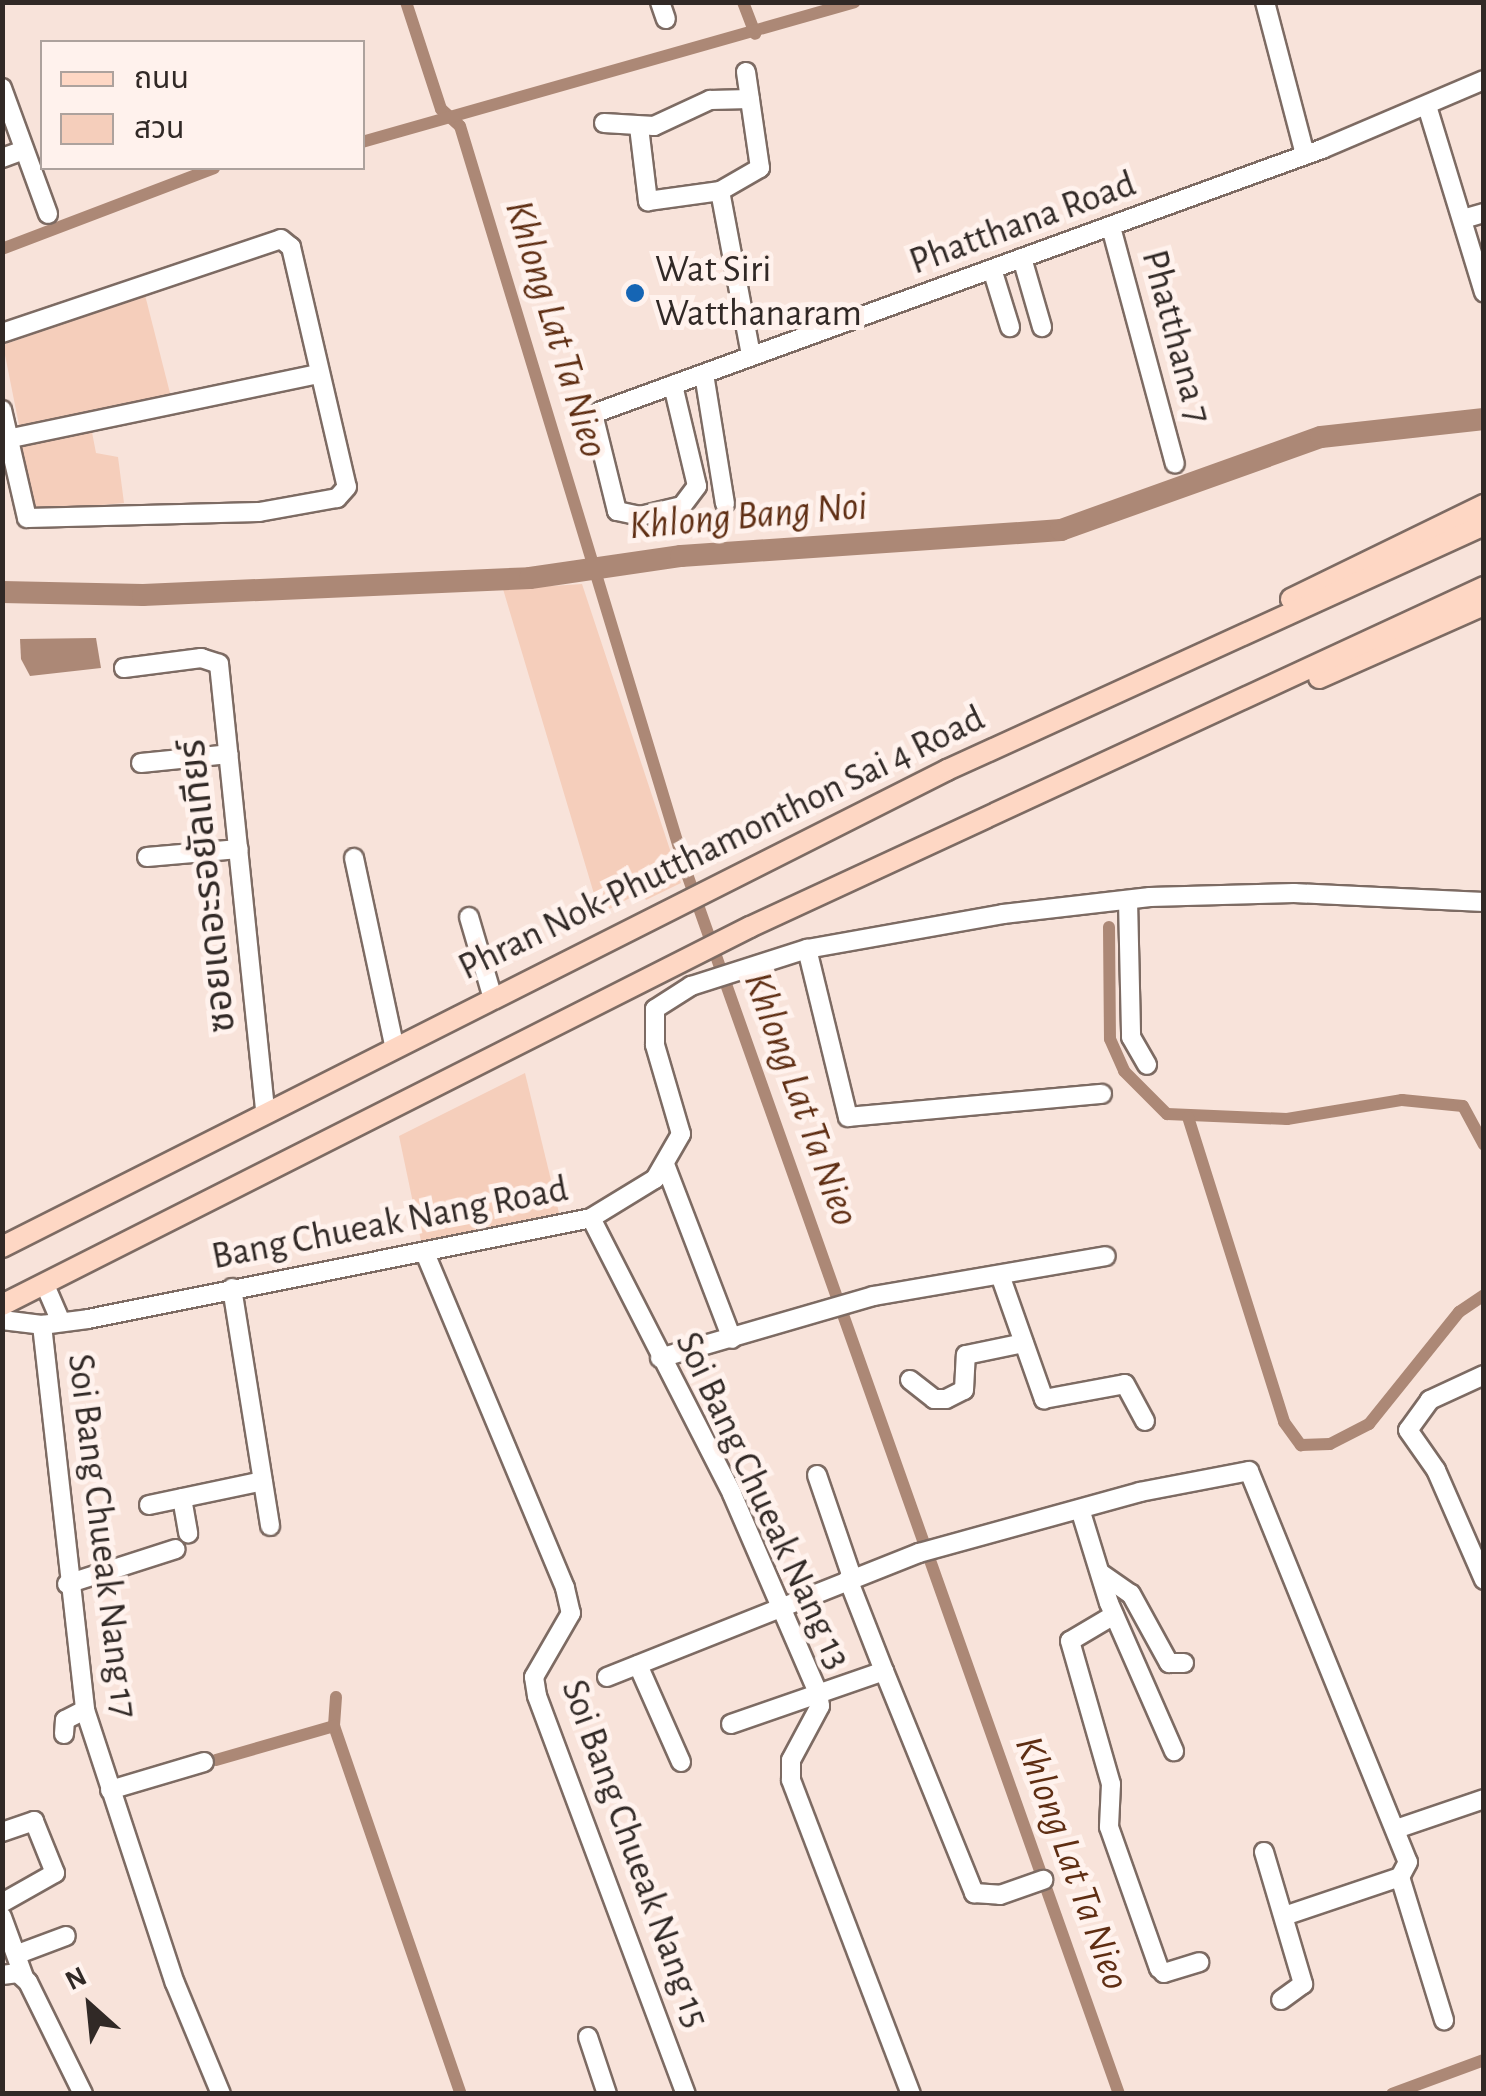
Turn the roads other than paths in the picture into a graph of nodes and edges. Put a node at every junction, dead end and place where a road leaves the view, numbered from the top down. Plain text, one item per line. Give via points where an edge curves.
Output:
1 (1266, 2) edge
2 (746, 72) dead end
3 (1484, 80) edge
4 (2, 88) edge
5 (750, 99) junction
6 (1427, 106) junction
7 (604, 123) dead end
8 (639, 127) junction
9 (24, 150) junction
10 (1305, 155) junction
11 (2, 158) edge
12 (720, 191) junction
13 (1484, 213) edge
14 (48, 214) dead end
15 (1463, 219) junction
16 (1111, 228) junction
17 (1022, 258) junction
18 (992, 269) junction
19 (1484, 292) edge
20 (1042, 327) dead end
21 (1010, 328) dead end
22 (2, 333) edge
23 (750, 355) junction
24 (318, 374) junction
25 (704, 374) junction
26 (673, 385) junction
27 (2, 410) edge
28 (6, 440) edge
29 (1175, 464) dead end
30 (725, 504) dead end
31 (1484, 505) edge
32 (1484, 525) edge
33 (1484, 587) edge
34 (1484, 604) edge
35 (1204, 652) junction
36 (124, 668) dead end
37 (1172, 731) junction
38 (229, 754) junction
39 (142, 764) dead end
40 (239, 849) junction
41 (148, 858) dead end
42 (354, 858) dead end
43 (1128, 900) junction
44 (1484, 902) edge
45 (469, 917) dead end
46 (808, 949) junction
47 (492, 995) junction
48 (394, 1045) junction
49 (1147, 1065) dead end
50 (1102, 1094) dead end
51 (264, 1111) junction
52 (666, 1167) junction
53 (89, 1204) junction
54 (591, 1218) junction
55 (2, 1236) edge
56 (2, 1247) edge
57 (424, 1253) junction
58 (1106, 1256) dead end
59 (1000, 1276) junction
60 (45, 1285) junction
61 (232, 1288) junction
62 (2, 1305) edge
63 (2, 1320) edge
64 (62, 1322) junction
65 (42, 1325) junction
66 (732, 1339) junction
67 (1024, 1343) junction
68 (660, 1358) junction
69 (1484, 1375) edge
70 (910, 1380) dead end
71 (1145, 1422) dead end
72 (817, 1476) dead end
73 (263, 1481) junction
74 (182, 1498) junction
75 (149, 1505) dead end
76 (1080, 1509) junction
77 (270, 1526) dead end
78 (188, 1533) dead end
79 (176, 1549) dead end
80 (1102, 1574) junction
81 (850, 1578) junction
82 (1484, 1580) edge
83 (68, 1584) junction
84 (784, 1605) junction
85 (1114, 1615) junction
86 (1184, 1663) dead end
87 (638, 1664) junction
88 (884, 1671) junction
89 (607, 1678) dead end
90 (818, 1694) junction
91 (85, 1710) junction
92 (731, 1724) dead end
93 (64, 1734) dead end
94 (1174, 1751) dead end
95 (204, 1762) dead end
96 (681, 1762) dead end
97 (110, 1790) junction
98 (1484, 1799) edge
99 (1399, 1828) junction
100 (2, 1832) edge
101 (1264, 1852) dead end
102 (1400, 1877) junction
103 (1044, 1880) dead end
104 (2, 1902) edge
105 (1287, 1915) junction
106 (2, 1917) edge
107 (66, 1936) dead end
108 (18, 1954) junction
109 (1198, 1962) dead end
110 (2, 1975) edge
111 (24, 1976) junction
112 (1281, 2000) dead end
113 (1444, 2020) dead end
114 (588, 2038) dead end
115 (83, 2094) edge
116 (221, 2094) edge
117 (607, 2094) edge
118 (686, 2094) edge
119 (911, 2094) edge

1 - 10 street
2 - 5 street
3 - 6 street, Phatthana Road
4 - 9 street
5 - 8 street via 710,100 660,125
5 - 12 street via 760,168
6 - 10 street, Phatthana Road
6 - 15 street
7 - 8 street
8 - 12 street via 648,202
9 - 11 street
9 - 14 street
10 - 16 street, Phatthana Road
12 - 23 street
13 - 15 street
15 - 19 street
16 - 17 street, Phatthana Road
16 - 29 street, Phatthana 7
17 - 18 street, Phatthana Road
17 - 20 street
18 - 21 street
18 - 23 street, Phatthana Road
22 - 24 street via 274,238 291,248
23 - 25 street, Phatthana Road
24 - 28 street
24 - 28 street via 348,477 345,492 326,500 259,512 27,518
25 - 26 street, Phatthana Road
25 - 30 street
26 - 26 street, Phatthana Road via 586,417 617,511 640,516 682,506 697,486
27 - 28 street
31 - 35 main road via 1259,615
32 - 35 main road, Phran Nok-Phutthamonthon Sai 4 Road
33 - 37 main road
34 - 37 main road via 1238,711
35 - 47 main road, Phran Nok-Phutthamonthon Sai 4 Road
36 - 38 street, ซอยเดอะรอยัลเทียร์ via 211,658 219,664
37 - 60 main road via 750,927
38 - 39 street
38 - 40 street, ซอยเดอะรอยัลเทียร์
40 - 41 street
40 - 51 street, ซอยเดอะรอยัลเทียร์
42 - 48 street
43 - 44 street via 1294,892
43 - 46 street via 1003,914
43 - 49 street via 1131,1036
45 - 47 street
46 - 50 street via 848,1117
46 - 52 street via 708,980 654,1009 650,1023 680,1120
47 - 48 main road, Phran Nok-Phutthamonthon Sai 4 Road
48 - 51 main road, Phran Nok-Phutthamonthon Sai 4 Road
51 - 53 main road, Phran Nok-Phutthamonthon Sai 4 Road
52 - 54 street, Bang Chueak Nang Road
52 - 66 street
53 - 55 main road
53 - 56 main road, Phran Nok-Phutthamonthon Sai 4 Road
54 - 57 street, Bang Chueak Nang Road
54 - 68 street, Soi Bang Chueak Nang 13
57 - 61 street, Bang Chueak Nang Road
57 - 118 street, Soi Bang Chueak Nang 15 via 565,1588 571,1613 534,1676 537,1696
58 - 59 street
59 - 66 street via 849,1302
59 - 67 street
60 - 62 main road
60 - 64 street
61 - 64 street, Bang Chueak Nang Road
61 - 73 street
63 - 65 street, Bang Chueak Nang Road
64 - 65 street, Bang Chueak Nang Road
65 - 83 street, Soi Bang Chueak Nang 17
66 - 68 street
67 - 70 street via 966,1355 964,1390 946,1399 934,1400
67 - 71 street via 1044,1399 1124,1384
68 - 84 street, Soi Bang Chueak Nang 13
69 - 82 street via 1430,1400 1408,1430 1436,1470
72 - 81 street
73 - 74 street
73 - 77 street
74 - 75 street
74 - 78 street
76 - 80 street
76 - 81 street
76 - 99 street via 1241,1469 1255,1476
79 - 83 street
80 - 85 street
80 - 86 street via 1131,1594 1169,1663
81 - 84 street
81 - 88 street
83 - 91 street, Soi Bang Chueak Nang 17
84 - 87 street
84 - 90 street, Soi Bang Chueak Nang 13
85 - 94 street
85 - 109 street via 1070,1641 1111,1784 1110,1827 1159,1968 1164,1973
87 - 89 street
87 - 96 street
88 - 90 street
88 - 103 street via 974,1893 1000,1895
90 - 92 street
90 - 119 street, Soi Bang Chueak Nang 13 via 820,1706 791,1760 790,1780
91 - 93 street via 65,1720
91 - 97 street, Soi Bang Chueak Nang 17
95 - 97 street
97 - 116 street, Soi Bang Chueak Nang 17 via 175,1983
98 - 99 street
99 - 102 street via 1408,1862
100 - 104 street via 34,1822 55,1873
101 - 105 street
102 - 105 street
102 - 113 street
105 - 112 street via 1282,1921 1303,1984
106 - 108 street
107 - 108 street
108 - 111 street
110 - 111 street
111 - 115 street
114 - 117 street

